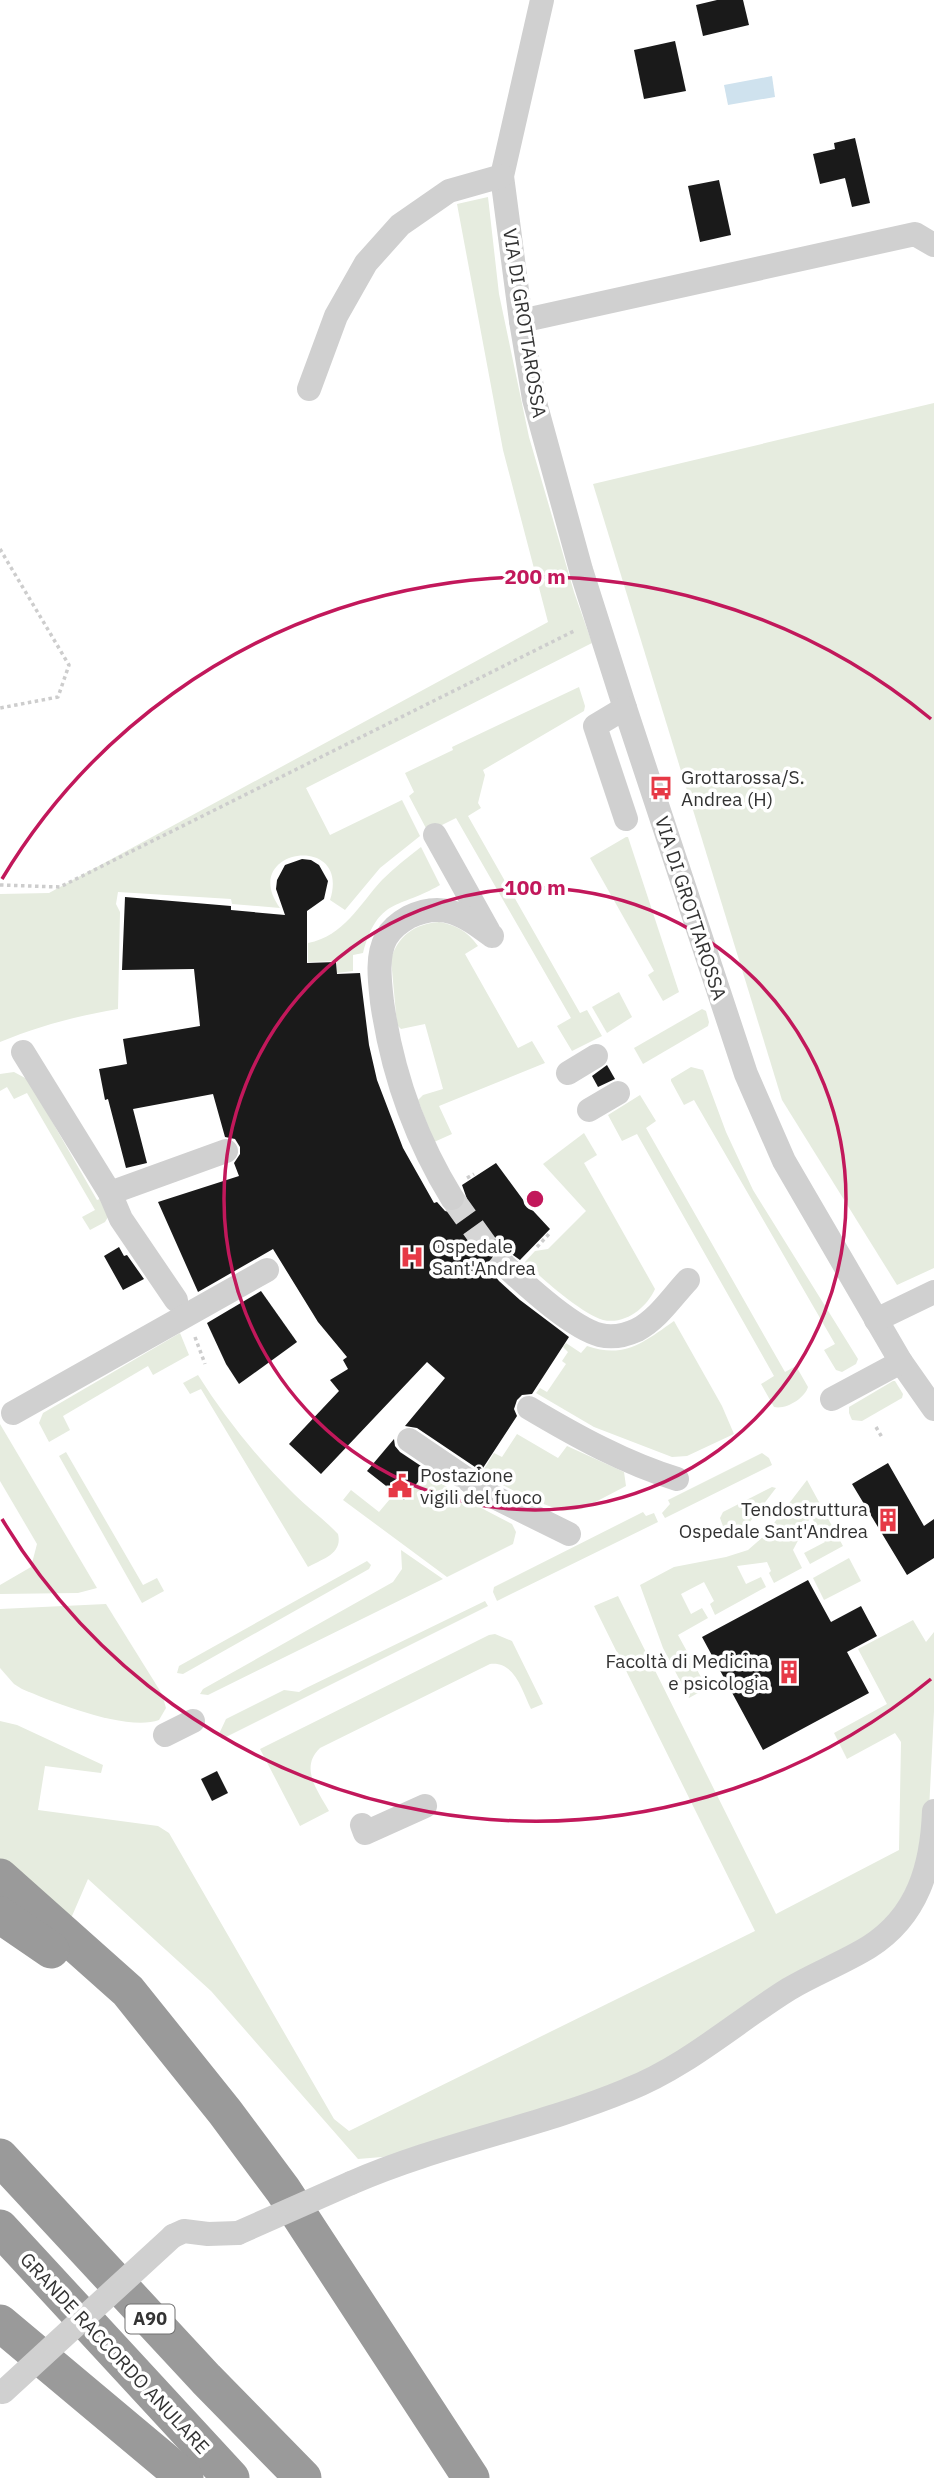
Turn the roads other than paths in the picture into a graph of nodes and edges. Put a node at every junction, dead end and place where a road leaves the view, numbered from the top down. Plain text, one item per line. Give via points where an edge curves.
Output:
1 (542, 0) edge
2 (502, 176) junction
3 (934, 245) edge
4 (521, 321) junction
5 (309, 388) dead end
6 (625, 708) junction
7 (626, 819) dead end
8 (435, 835) dead end
9 (23, 1052) dead end
10 (596, 1056) dead end
11 (568, 1073) dead end
12 (618, 1093) dead end
13 (589, 1110) dead end
14 (226, 1151) dead end
15 (110, 1193) junction
16 (452, 1198) tunnel mouth
17 (504, 1265) tunnel mouth
18 (267, 1270) dead end
19 (688, 1280) dead end
20 (934, 1292) edge
21 (176, 1300) dead end
22 (876, 1320) junction
23 (901, 1362) junction
24 (832, 1399) dead end
25 (529, 1408) dead end
26 (934, 1409) edge
27 (13, 1413) dead end
28 (409, 1440) dead end
29 (677, 1479) dead end
30 (569, 1534) dead end
31 (193, 1721) dead end
32 (165, 1735) dead end
33 (425, 1806) dead end
34 (934, 1811) edge
35 (362, 1825) dead end
36 (0, 1877) edge
37 (0, 1915) edge
38 (189, 2070) junction
39 (0, 2157) edge
40 (0, 2228) edge
41 (0, 2323) edge
42 (1, 2393) edge
43 (185, 2478) edge
44 (231, 2478) edge
45 (303, 2478) edge
46 (471, 2478) edge

1 - 2 street, VIA DI GROTTAROSSA
2 - 4 street, VIA DI GROTTAROSSA
2 - 5 street via 449,191 400,225 366,264 336,316
3 - 4 street via 915,234
4 - 6 street, VIA DI GROTTAROSSA via 534,400
6 - 7 street via 595,726
6 - 22 street, VIA DI GROTTAROSSA via 746,1074 784,1161
8 - 16 street via 492,936 453,912 432,910 407,918 386,938 380,988 394,1068 418,1133
9 - 15 street
10 - 11 street
12 - 13 street
14 - 15 street
15 - 21 street via 121,1219
17 - 19 street via 585,1328 610,1336 645,1325
18 - 27 street
20 - 22 street
22 - 23 street, VIA DI GROTTAROSSA
23 - 24 street
23 - 26 street, VIA DI GROTTAROSSA
25 - 29 street via 572,1433
28 - 30 street via 490,1495
31 - 32 street
33 - 35 street via 365,1833
34 - 42 street, bridge via 931,1851 912,1903 895,1928 868,1948 790,1988 631,2089 387,2167 238,2232 184,2231 173,2236
36 - 38 highway via 128,1991
37 - 38 highway via 79,1970
38 - 46 highway via 283,2190
39 - 45 highway, A90
40 - 44 highway, GRANDE RACCORDO ANULARE / A90
41 - 43 highway

